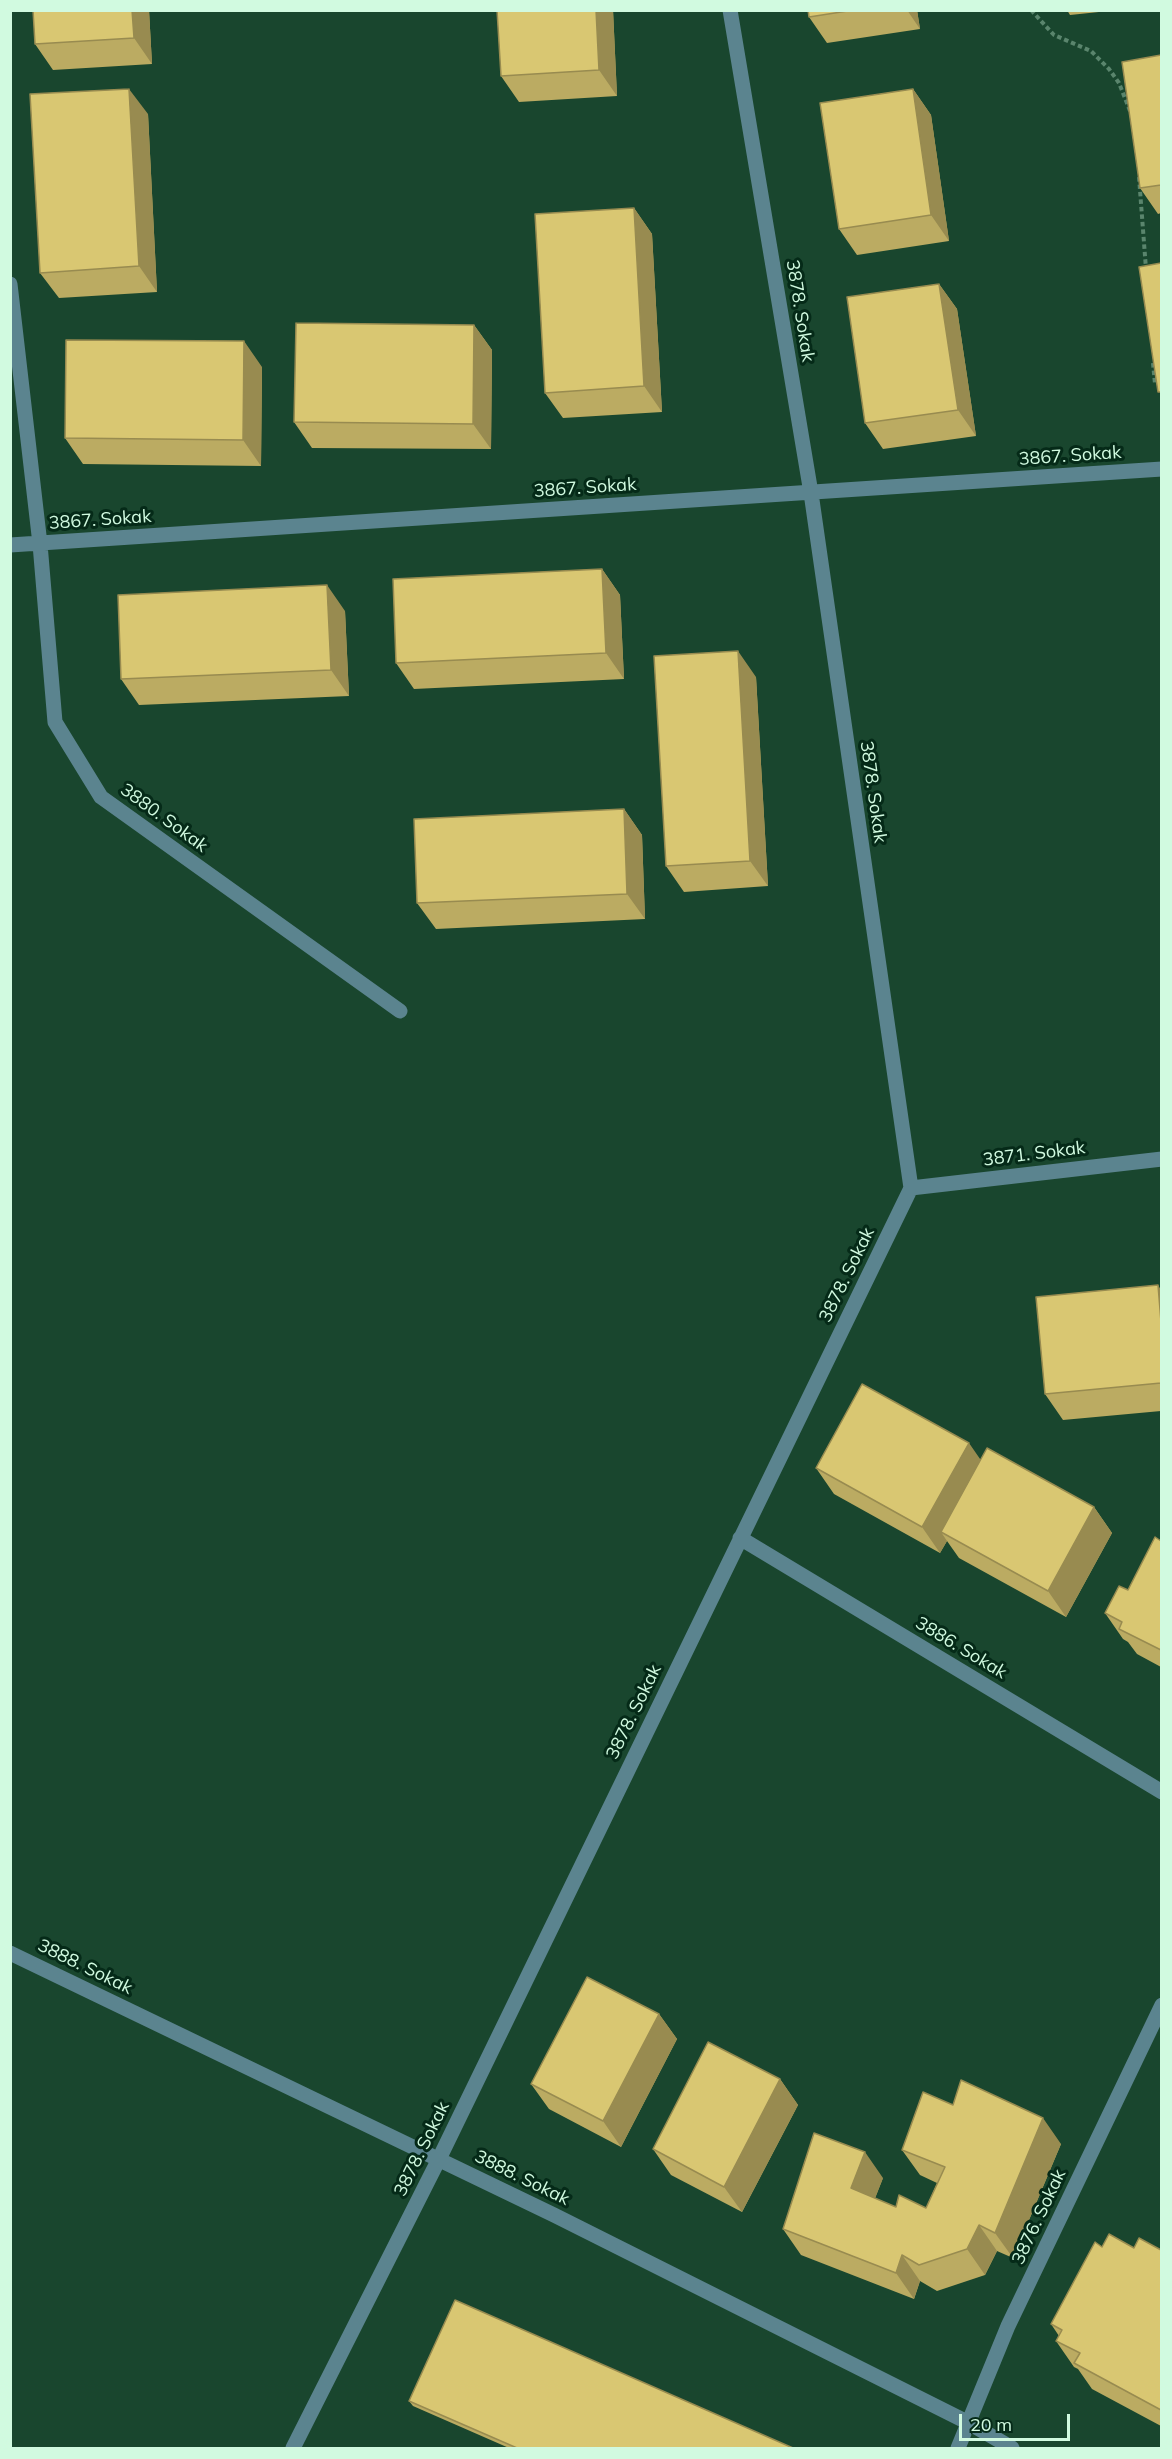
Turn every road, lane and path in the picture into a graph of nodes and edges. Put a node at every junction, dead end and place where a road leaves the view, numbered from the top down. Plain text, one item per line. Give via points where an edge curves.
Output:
1 (730, 10) edge
2 (1031, 10) edge
3 (1130, 112) edge
4 (1138, 170) edge
5 (1147, 277) edge
6 (10, 284) edge
7 (1153, 360) edge
8 (1155, 384) edge
9 (1161, 469) edge
10 (811, 493) junction
11 (40, 544) junction
12 (10, 545) edge
13 (400, 1011) dead end
14 (1161, 1159) edge
15 (911, 1188) junction
16 (740, 1538) junction
17 (1161, 1792) edge
18 (10, 1953) edge
19 (1161, 2004) edge
20 (439, 2159) junction
21 (969, 2423) junction
22 (293, 2448) edge
23 (958, 2448) edge
24 (1012, 2448) edge

1 - 10 street, 3878. Sokak
2 - 3 path via 1054,35 1091,51 1119,83
4 - 5 path
6 - 11 street, 3880. Sokak
7 - 8 path
9 - 10 street, 3867. Sokak
10 - 11 street, 3867. Sokak
10 - 15 street, 3878. Sokak
11 - 12 street, 3867. Sokak
11 - 13 street, 3880. Sokak via 55,722 101,797
14 - 15 street, 3871. Sokak
15 - 16 street, 3878. Sokak
16 - 17 street, 3886. Sokak
16 - 20 street, 3878. Sokak
18 - 20 street, 3888. Sokak
19 - 21 street, 3876. Sokak via 1008,2326
20 - 21 street, 3888. Sokak
20 - 22 street, 3878. Sokak
21 - 23 street, 3876. Sokak
21 - 24 street, 3888. Sokak

